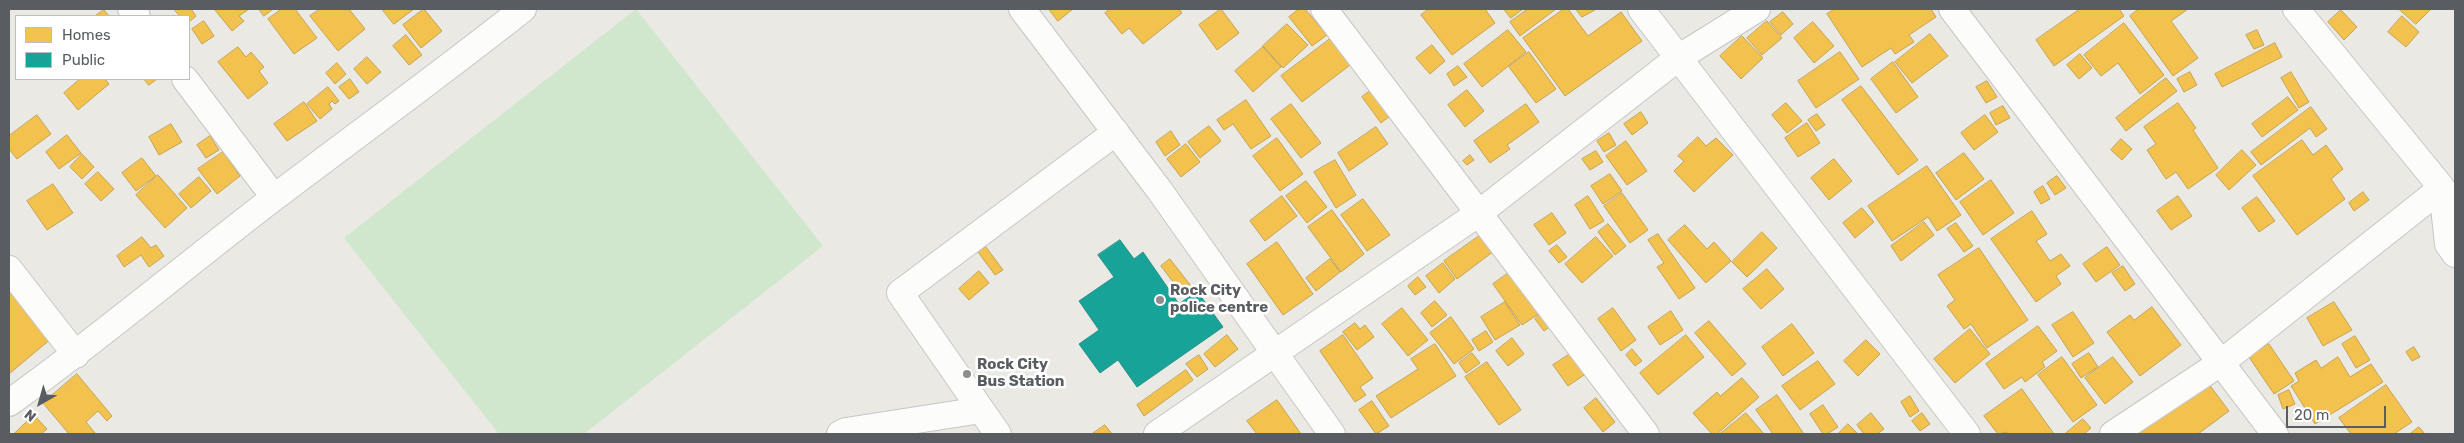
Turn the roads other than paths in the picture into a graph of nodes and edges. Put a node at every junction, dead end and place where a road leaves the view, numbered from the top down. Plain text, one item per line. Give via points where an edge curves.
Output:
1 (523, 9) edge
2 (1022, 9) edge
3 (1324, 9) edge
4 (1641, 9) edge
5 (1757, 9) edge
6 (1952, 9) edge
7 (2296, 9) edge
8 (1678, 58) junction
9 (186, 80) edge
10 (1116, 132) junction
11 (2442, 188) junction
12 (274, 197) junction
13 (1479, 214) junction
14 (2453, 245) edge
15 (9, 269) edge
16 (1276, 354) junction
17 (76, 355) junction
18 (2222, 362) junction
19 (9, 403) edge
20 (981, 410) junction
21 (840, 434) edge
22 (998, 434) edge
23 (1157, 434) edge
24 (1332, 434) edge
25 (1646, 434) edge
26 (1967, 434) edge
27 (2113, 434) edge
28 (2275, 434) edge

1 - 12 street
2 - 10 street
3 - 13 street
4 - 8 street
5 - 8 street
6 - 18 street
7 - 11 street
8 - 13 street
8 - 26 street
9 - 12 street
10 - 16 street
10 - 20 street via 900,293
11 - 14 street
11 - 18 street
12 - 17 street
13 - 16 street
13 - 25 street
15 - 17 street
16 - 23 street
16 - 24 street
17 - 19 street
18 - 27 street
18 - 28 street
20 - 21 street
20 - 22 street

